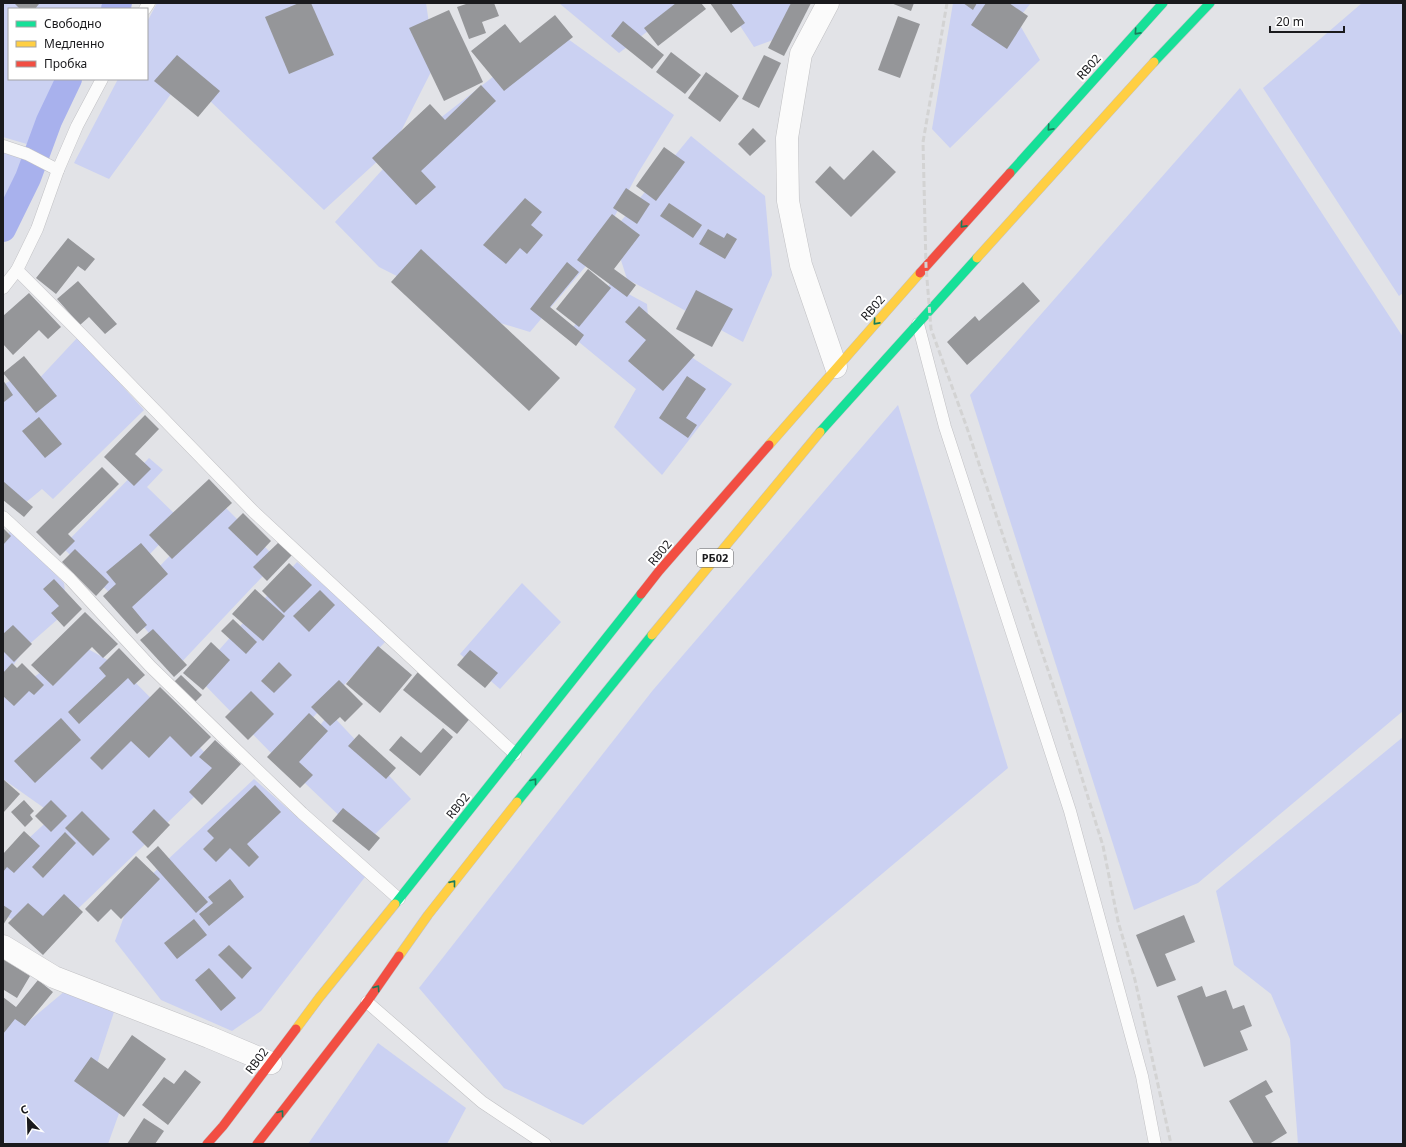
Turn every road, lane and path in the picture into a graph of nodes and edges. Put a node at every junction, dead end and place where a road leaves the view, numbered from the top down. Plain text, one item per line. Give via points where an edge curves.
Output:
1 (828, 3) edge
2 (1163, 3) edge
3 (1210, 3) edge
4 (101, 80) edge
5 (3, 146) edge
6 (58, 170) junction
7 (17, 270) junction
8 (3, 288) edge
9 (918, 324) junction
10 (836, 367) junction
11 (3, 517) edge
12 (515, 754) junction
13 (399, 899) junction
14 (3, 946) edge
15 (367, 1002) junction
16 (271, 1063) junction
17 (207, 1144) edge
18 (257, 1144) edge
19 (545, 1144) edge
20 (1155, 1144) edge

1 - 10 street via 801,54 787,138 788,201 801,265
2 -> 10 highway, RB02 / РБ02
3 - 9 highway, РБ02
4 - 6 lane via 77,126
5 - 6 lane
6 - 7 lane via 37,229
7 - 8 lane
7 - 12 lane via 254,512
15 -> 9 highway, РБ02 via 428,915 554,755 823,429
9 - 20 lane via 945,427 1070,811 1142,1076
10 - 12 highway, RB02 / РБ02 via 660,572
11 - 13 lane via 70,578 150,666 302,814
12 - 13 highway, RB02 / РБ02
13 - 16 highway, RB02 / РБ02 via 319,998
14 - 16 street via 54,977
18 -> 15 highway, РБ02
15 - 19 lane via 482,1102
16 - 17 highway, RB02 / РБ02

